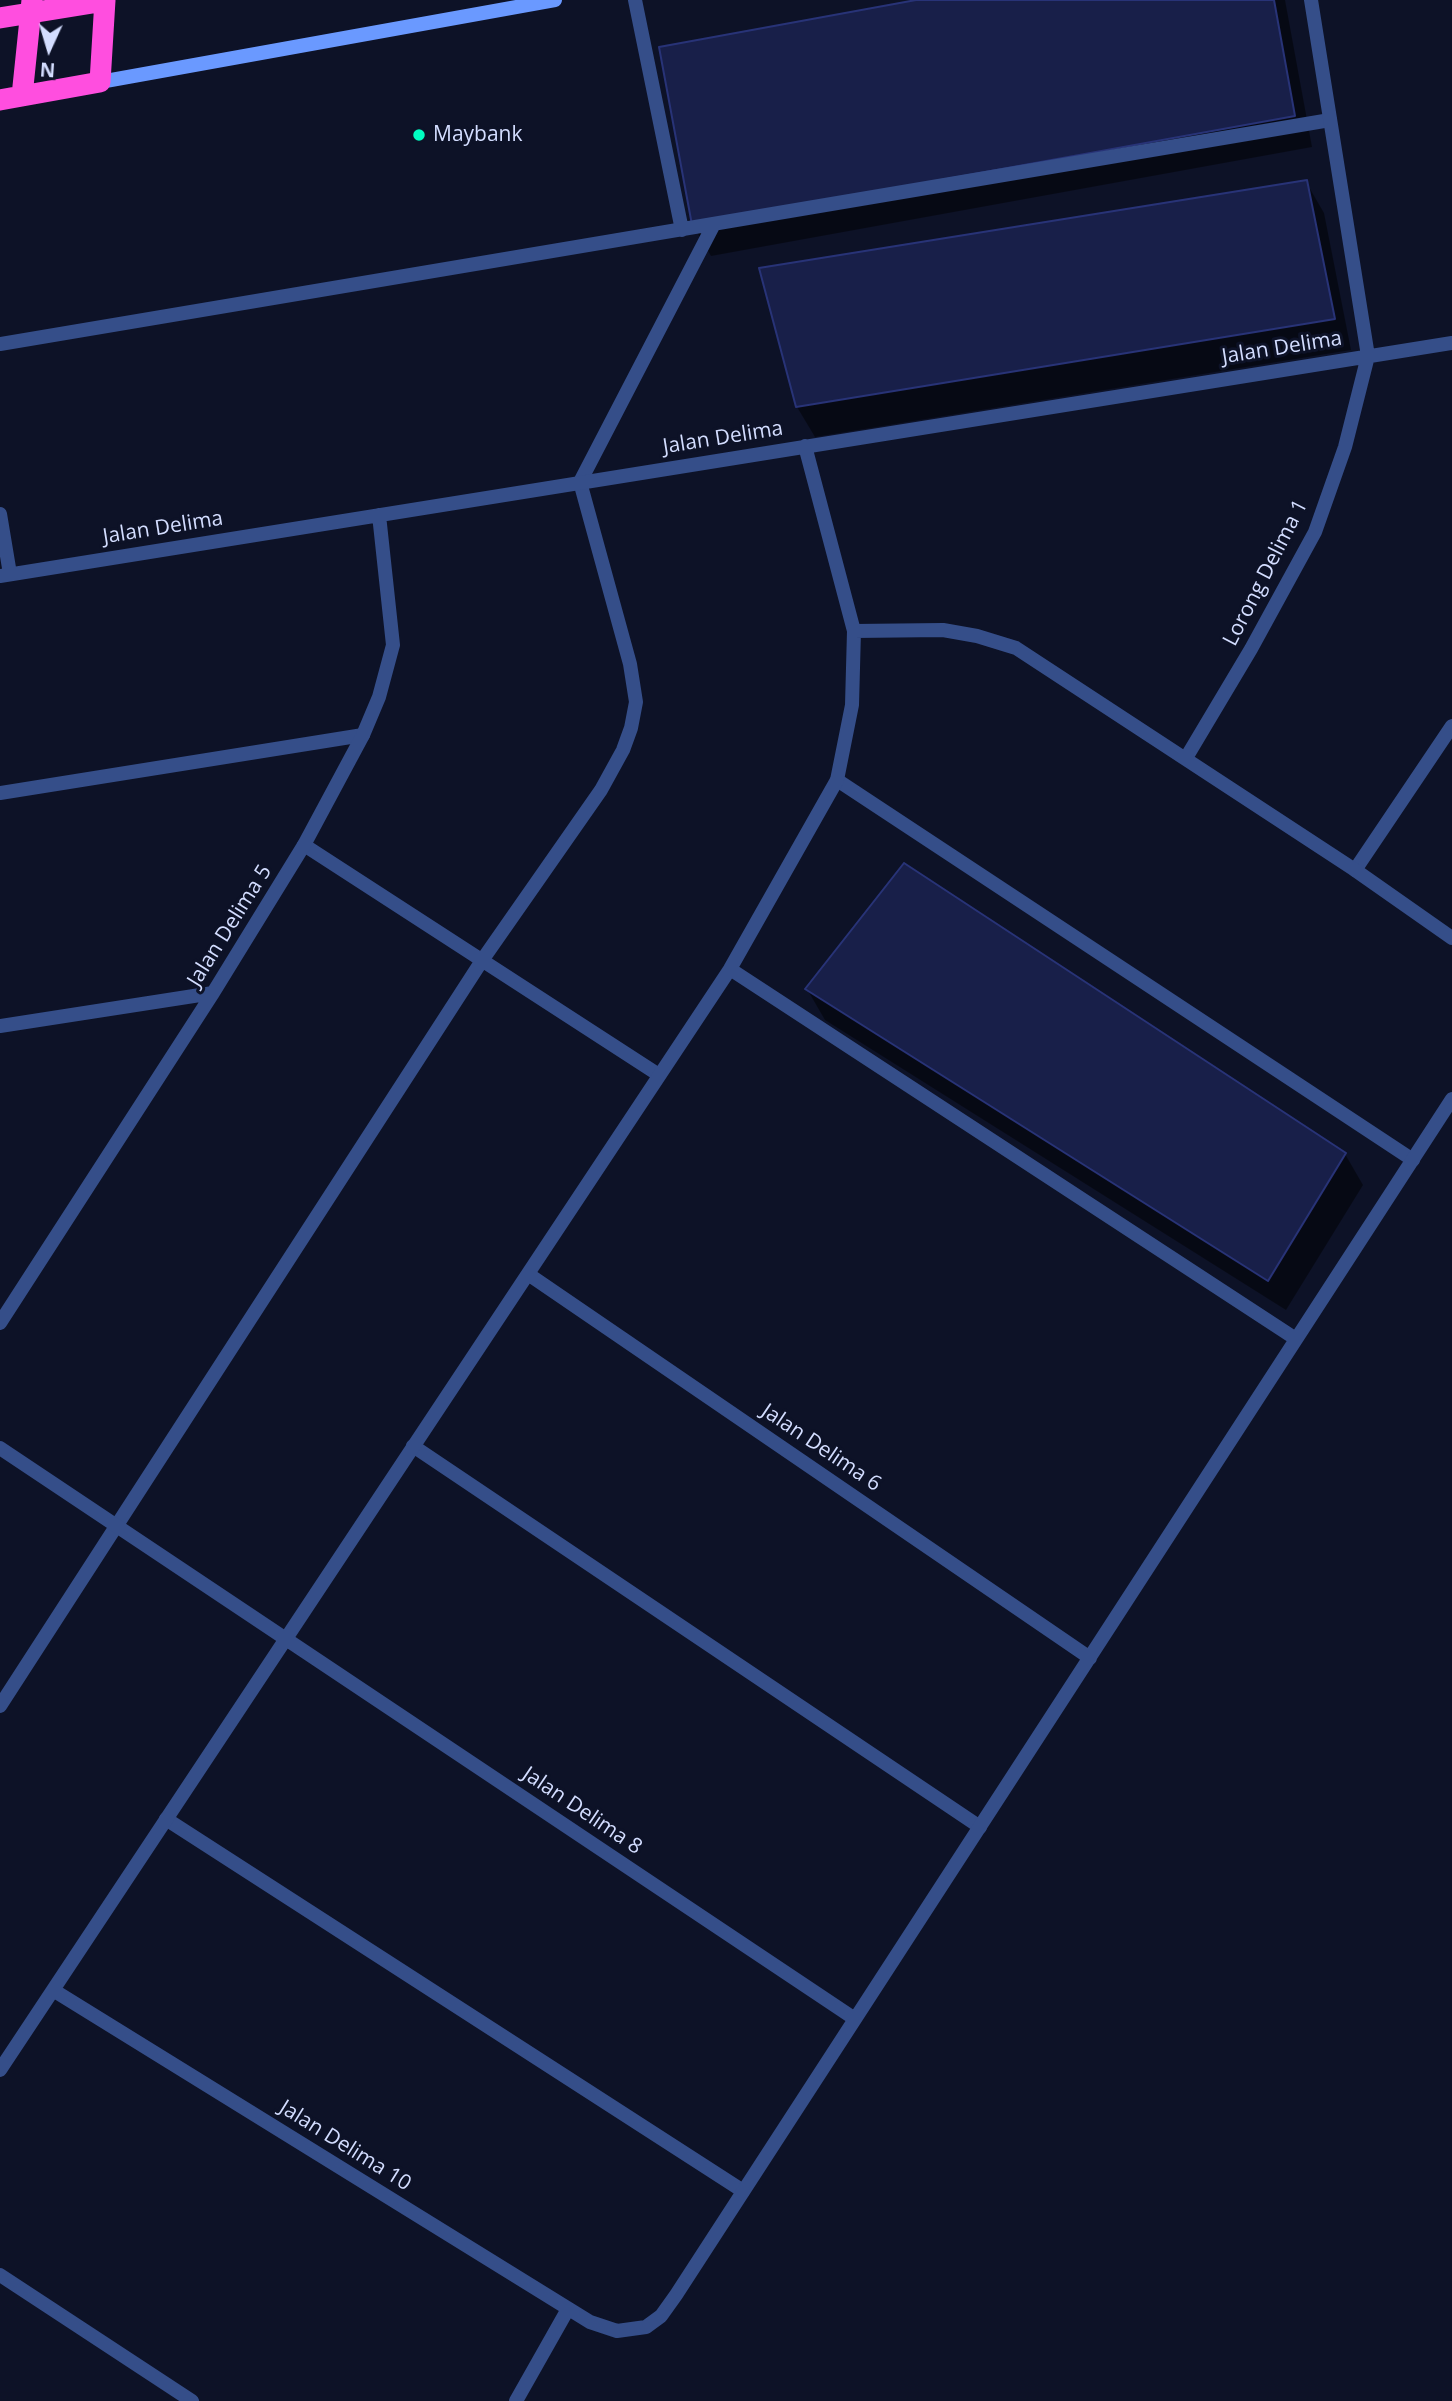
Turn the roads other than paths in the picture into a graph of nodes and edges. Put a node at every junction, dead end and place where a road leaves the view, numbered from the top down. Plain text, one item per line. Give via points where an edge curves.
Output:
1 (107, 0) edge
2 (555, 0) edge
3 (635, 0) edge
4 (1311, 0) edge
5 (31, 7) edge
6 (0, 18) edge
7 (100, 82) junction
8 (22, 96) junction
9 (0, 100) edge
10 (1330, 120) junction
11 (714, 224) junction
12 (682, 230) junction
13 (1452, 343) edge
14 (0, 344) edge
15 (1368, 356) junction
16 (805, 446) junction
17 (580, 482) junction
18 (0, 514) edge
19 (379, 515) junction
20 (5, 575) edge
21 (855, 631) junction
22 (1452, 726) edge
23 (363, 735) junction
24 (1186, 758) junction
25 (837, 780) junction
26 (0, 793) edge
27 (304, 845) junction
28 (1355, 870) junction
29 (1452, 938) edge
30 (483, 959) junction
31 (730, 970) junction
32 (213, 993) junction
33 (0, 1026) edge
34 (659, 1075) junction
35 (1452, 1099) edge
36 (1413, 1160) junction
37 (528, 1274) junction
38 (0, 1323) edge
39 (1296, 1339) junction
40 (413, 1446) junction
41 (0, 1448) edge
42 (116, 1526) junction
43 (285, 1639) junction
44 (1090, 1658) junction
45 (0, 1706) edge
46 (166, 1819) junction
47 (980, 1827) junction
48 (53, 1990) junction
49 (855, 2019) junction
50 (0, 2070) edge
51 (743, 2192) junction
52 (0, 2275) edge
53 (568, 2309) junction
54 (192, 2401) edge
55 (516, 2401) edge

1 - 5 highway
1 - 7 highway
2 - 7 main road
3 - 12 street
4 - 10 street
5 - 6 highway
5 - 8 highway
7 - 8 highway
8 - 9 highway
10 - 11 street
10 - 15 street
11 - 12 street
11 - 17 street
12 - 14 street
13 - 15 street, Jalan Delima
15 - 16 street, Jalan Delima
15 - 24 street, Lorong Delima 1 via 1345,447 1315,532
16 - 17 street, Jalan Delima
16 - 21 street
17 - 19 street, Jalan Delima
17 - 30 street via 630,664 636,702 631,727 601,790
18 - 20 street
19 - 20 street, Jalan Delima
19 - 23 street, Jalan Delima 5 via 393,645
21 - 24 street via 943,630 1016,648
21 - 25 street via 852,705
22 - 28 street
23 - 26 street
23 - 27 street, Jalan Delima 5
24 - 28 street
25 - 31 street
25 - 36 street
27 - 30 street
27 - 32 street, Jalan Delima 5
28 - 29 street
30 - 34 street
30 - 42 street
31 - 34 street
31 - 39 street
32 - 33 street
32 - 38 street, Jalan Delima 5
34 - 37 street
35 - 36 street
36 - 39 street
37 - 40 street
37 - 44 street, Jalan Delima 6
39 - 44 street
40 - 43 street
40 - 47 street
41 - 42 street, Jalan Delima 8
42 - 43 street, Jalan Delima 8
42 - 45 street
43 - 46 street
43 - 49 street, Jalan Delima 8
44 - 47 street
46 - 48 street
46 - 51 street
47 - 49 street
48 - 50 street
48 - 53 street, Jalan Delima 10
49 - 51 street
51 - 53 street, Jalan Delima 10 via 661,2316 646,2327 617,2331
52 - 54 street
53 - 55 street

